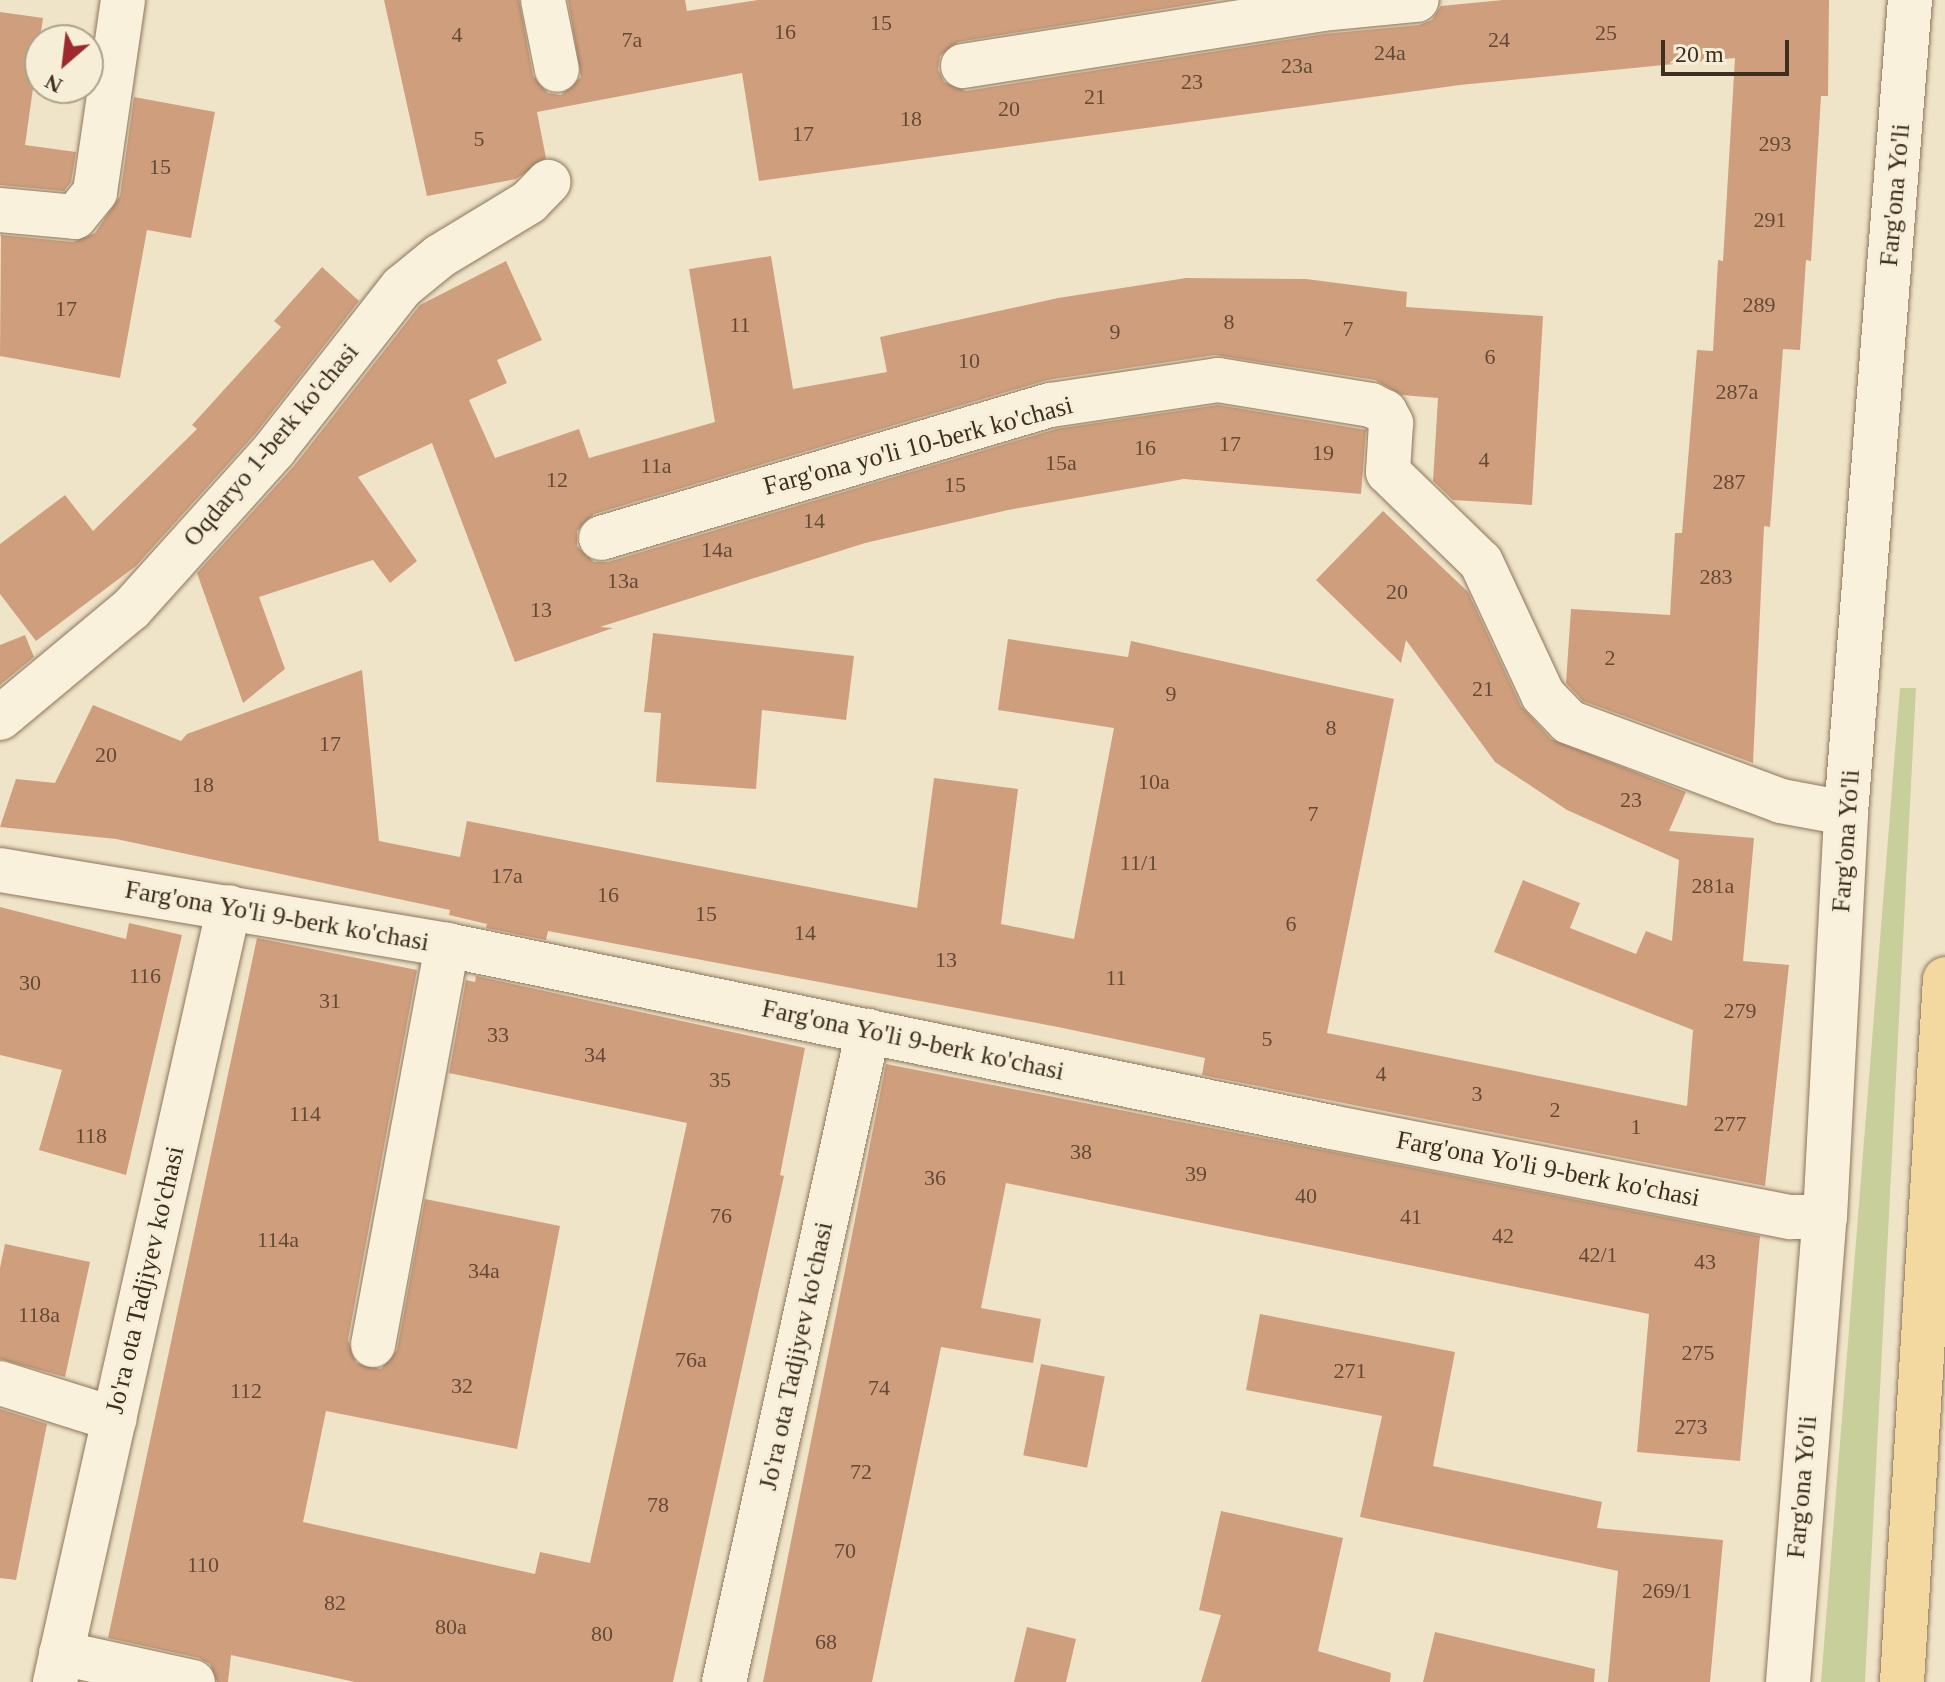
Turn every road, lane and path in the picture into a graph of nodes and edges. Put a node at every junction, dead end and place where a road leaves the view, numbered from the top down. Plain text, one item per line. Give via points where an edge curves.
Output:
1 (123, 0) edge
2 (543, 0) edge
3 (1417, 0) edge
4 (1910, 0) edge
5 (963, 66) dead end
6 (557, 70) dead end
7 (548, 182) dead end
8 (0, 210) edge
9 (601, 538) dead end
10 (0, 718) edge
11 (1846, 813) junction
12 (0, 870) edge
13 (229, 907) junction
14 (447, 945) junction
15 (1945, 979) edge
16 (868, 1031) junction
17 (1825, 1217) junction
18 (373, 1345) dead end
19 (0, 1383) edge
20 (114, 1419) junction
21 (58, 1668) edge
22 (193, 1682) edge
23 (724, 1682) edge
24 (1788, 1682) edge
25 (1902, 1682) edge

1 - 8 street via 95,192 75,217
2 - 6 street
3 - 5 street via 1321,9
4 - 11 street, Farg'ona Yo'li
7 - 10 street, Oqdaryo 1-berk ko'chasi via 529,202 440,256 402,287 274,450 131,609
9 - 11 street, Farg'ona yo'li 10-berk ko'chasi via 1051,405 1218,380 1371,405 1385,412 1391,423 1388,472 1481,562 1543,695 1569,722 1781,801
11 - 17 street, Farg'ona Yo'li
12 - 13 street, Farg'ona Yo'li 9-berk ko'chasi
13 - 14 street, Farg'ona Yo'li 9-berk ko'chasi
13 - 20 street, Jo'ra ota Tadjiyev ko'chasi
14 - 16 street, Farg'ona Yo'li 9-berk ko'chasi
14 - 18 street
15 - 25 main road
16 - 17 street, Farg'ona Yo'li 9-berk ko'chasi via 1776,1214
16 - 23 street, Jo'ra ota Tadjiyev ko'chasi
17 - 24 street, Farg'ona Yo'li
19 - 20 street
20 - 21 street, Jo'ra ota Tadjiyev ko'chasi
21 - 22 street, Jo'ra ota Tadjiyev ko'chasi

